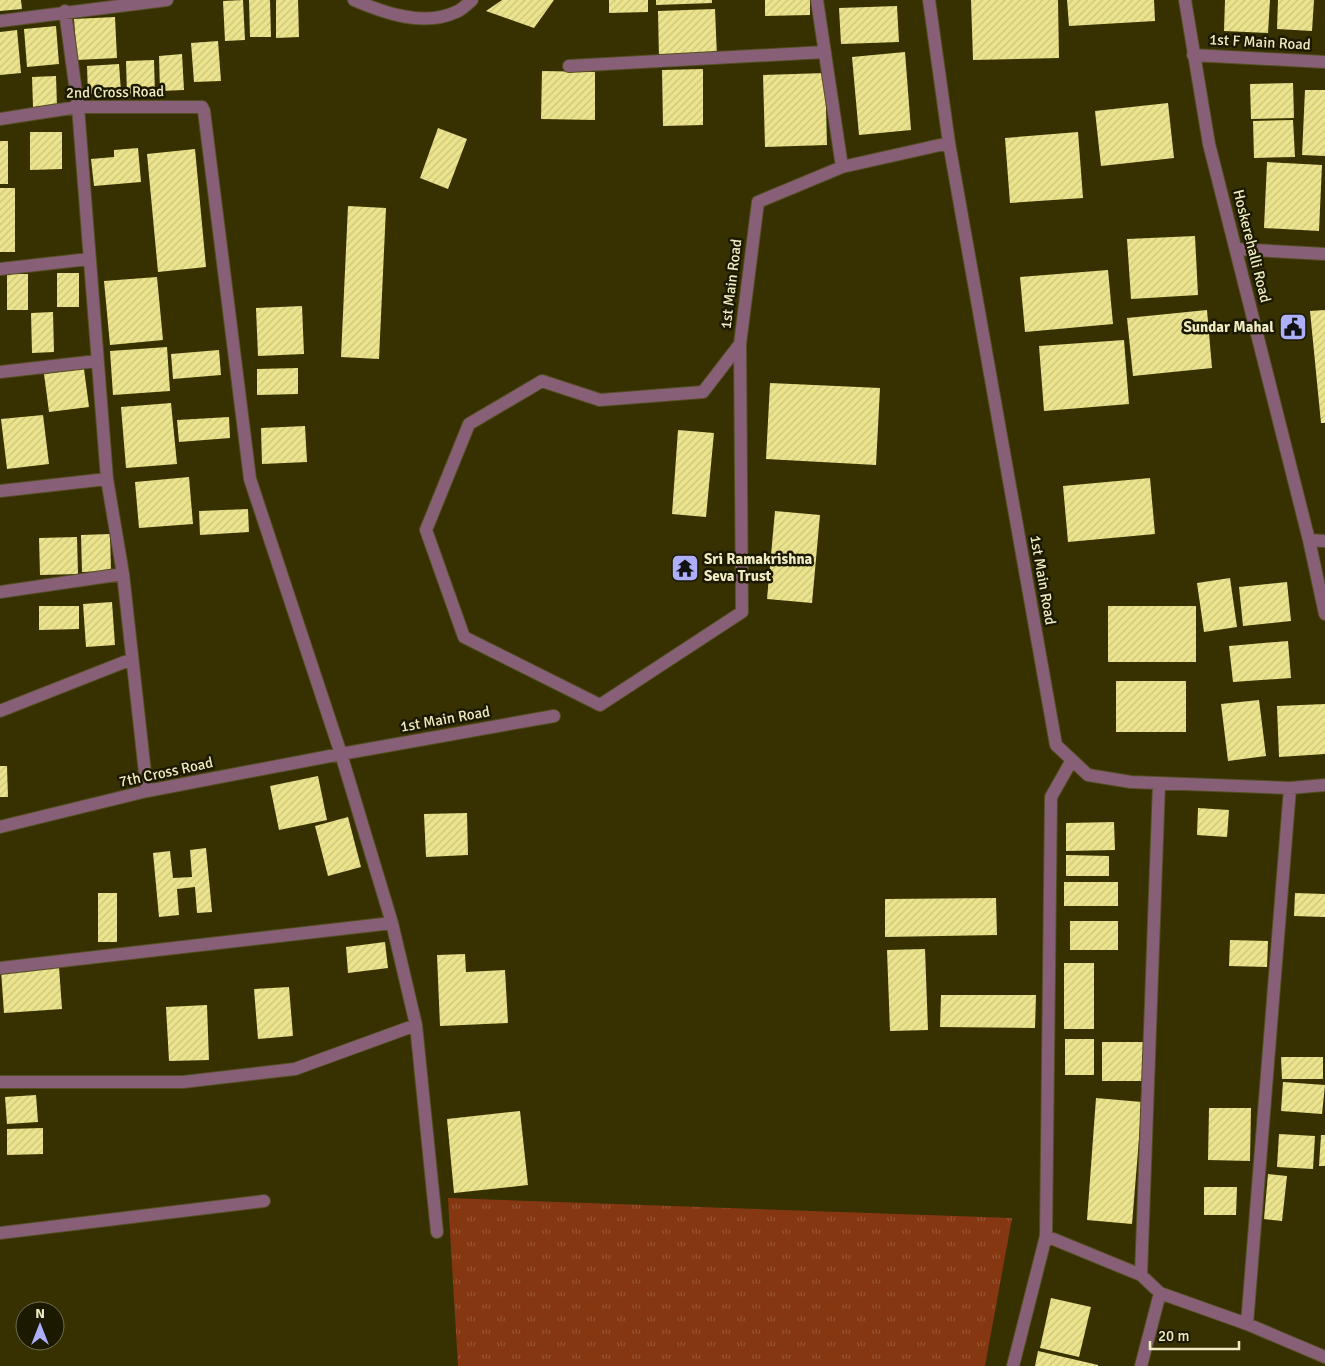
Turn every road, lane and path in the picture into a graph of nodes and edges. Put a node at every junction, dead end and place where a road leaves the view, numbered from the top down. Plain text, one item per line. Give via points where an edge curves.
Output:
1 (167, 0) edge
2 (354, 0) edge
3 (472, 0) edge
4 (817, 0) edge
5 (929, 0) edge
6 (1185, 0) edge
7 (65, 11) junction
8 (0, 21) edge
9 (825, 52) junction
10 (1194, 55) junction
11 (1325, 62) edge
12 (569, 66) dead end
13 (78, 107) junction
14 (0, 119) edge
15 (949, 143) junction
16 (842, 168) junction
17 (1236, 249) junction
18 (1325, 254) edge
19 (89, 259) junction
20 (0, 269) edge
21 (740, 344) junction
22 (97, 361) junction
23 (0, 372) edge
24 (107, 479) junction
25 (0, 491) edge
26 (1309, 540) junction
27 (1325, 541) edge
28 (123, 574) junction
29 (0, 592) edge
30 (1325, 614) edge
31 (132, 659) junction
32 (0, 710) edge
33 (554, 716) dead end
34 (341, 754) junction
35 (1072, 760) junction
36 (1159, 784) junction
37 (1325, 785) edge
38 (1290, 788) junction
39 (147, 791) junction
40 (0, 827) edge
41 (392, 923) junction
42 (0, 968) edge
43 (416, 1025) junction
44 (0, 1082) edge
45 (264, 1200) dead end
46 (0, 1232) edge
47 (438, 1232) dead end
48 (1046, 1236) junction
49 (1141, 1274) junction
50 (1160, 1293) junction
51 (1247, 1324) junction
52 (1325, 1357) edge
53 (1014, 1366) edge
54 (1141, 1366) edge

1 - 7 street
2 - 3 street via 382,13 432,19 457,12
4 - 9 street
5 - 15 street, 1st Main Road
6 - 10 street, Hoskerehalli Road
7 - 8 street
7 - 13 street
9 - 12 street
9 - 16 street
10 - 11 street, 1st F Main Road
10 - 17 street, Hoskerehalli Road via 1209,144
13 - 14 street, 2nd Cross Road
13 - 19 street
13 - 34 street, 2nd Cross Road via 202,107 204,111 250,479
15 - 16 street, 1st Main Road
15 - 35 street, 1st Main Road via 1056,745
16 - 21 street, 1st Main Road via 758,202
17 - 18 street
17 - 26 street, Hoskerehalli Road
19 - 20 street
19 - 22 street
21 - 21 street, 1st Main Road via 742,612 600,705 464,637 426,530 469,424 542,380 600,400 702,392
22 - 23 street
22 - 24 street
24 - 25 street
24 - 28 street
26 - 27 street
26 - 30 street, Hoskerehalli Road
28 - 29 street
28 - 31 street
31 - 32 street
31 - 39 street
33 - 34 street, 1st Main Road
34 - 39 street, 7th Cross Road
34 - 41 street
35 - 36 street, 1st Main Road via 1088,775
35 - 48 street via 1051,797
36 - 38 street, 1st Main Road
36 - 49 street
37 - 38 street, 1st Main Road
38 - 51 street
39 - 40 street, 7th Cross Road
41 - 42 street
41 - 43 street
43 - 44 street via 295,1069 183,1082
43 - 47 street
45 - 46 street
48 - 49 street
48 - 53 street
49 - 50 street
50 - 51 street
50 - 54 street
51 - 52 street

